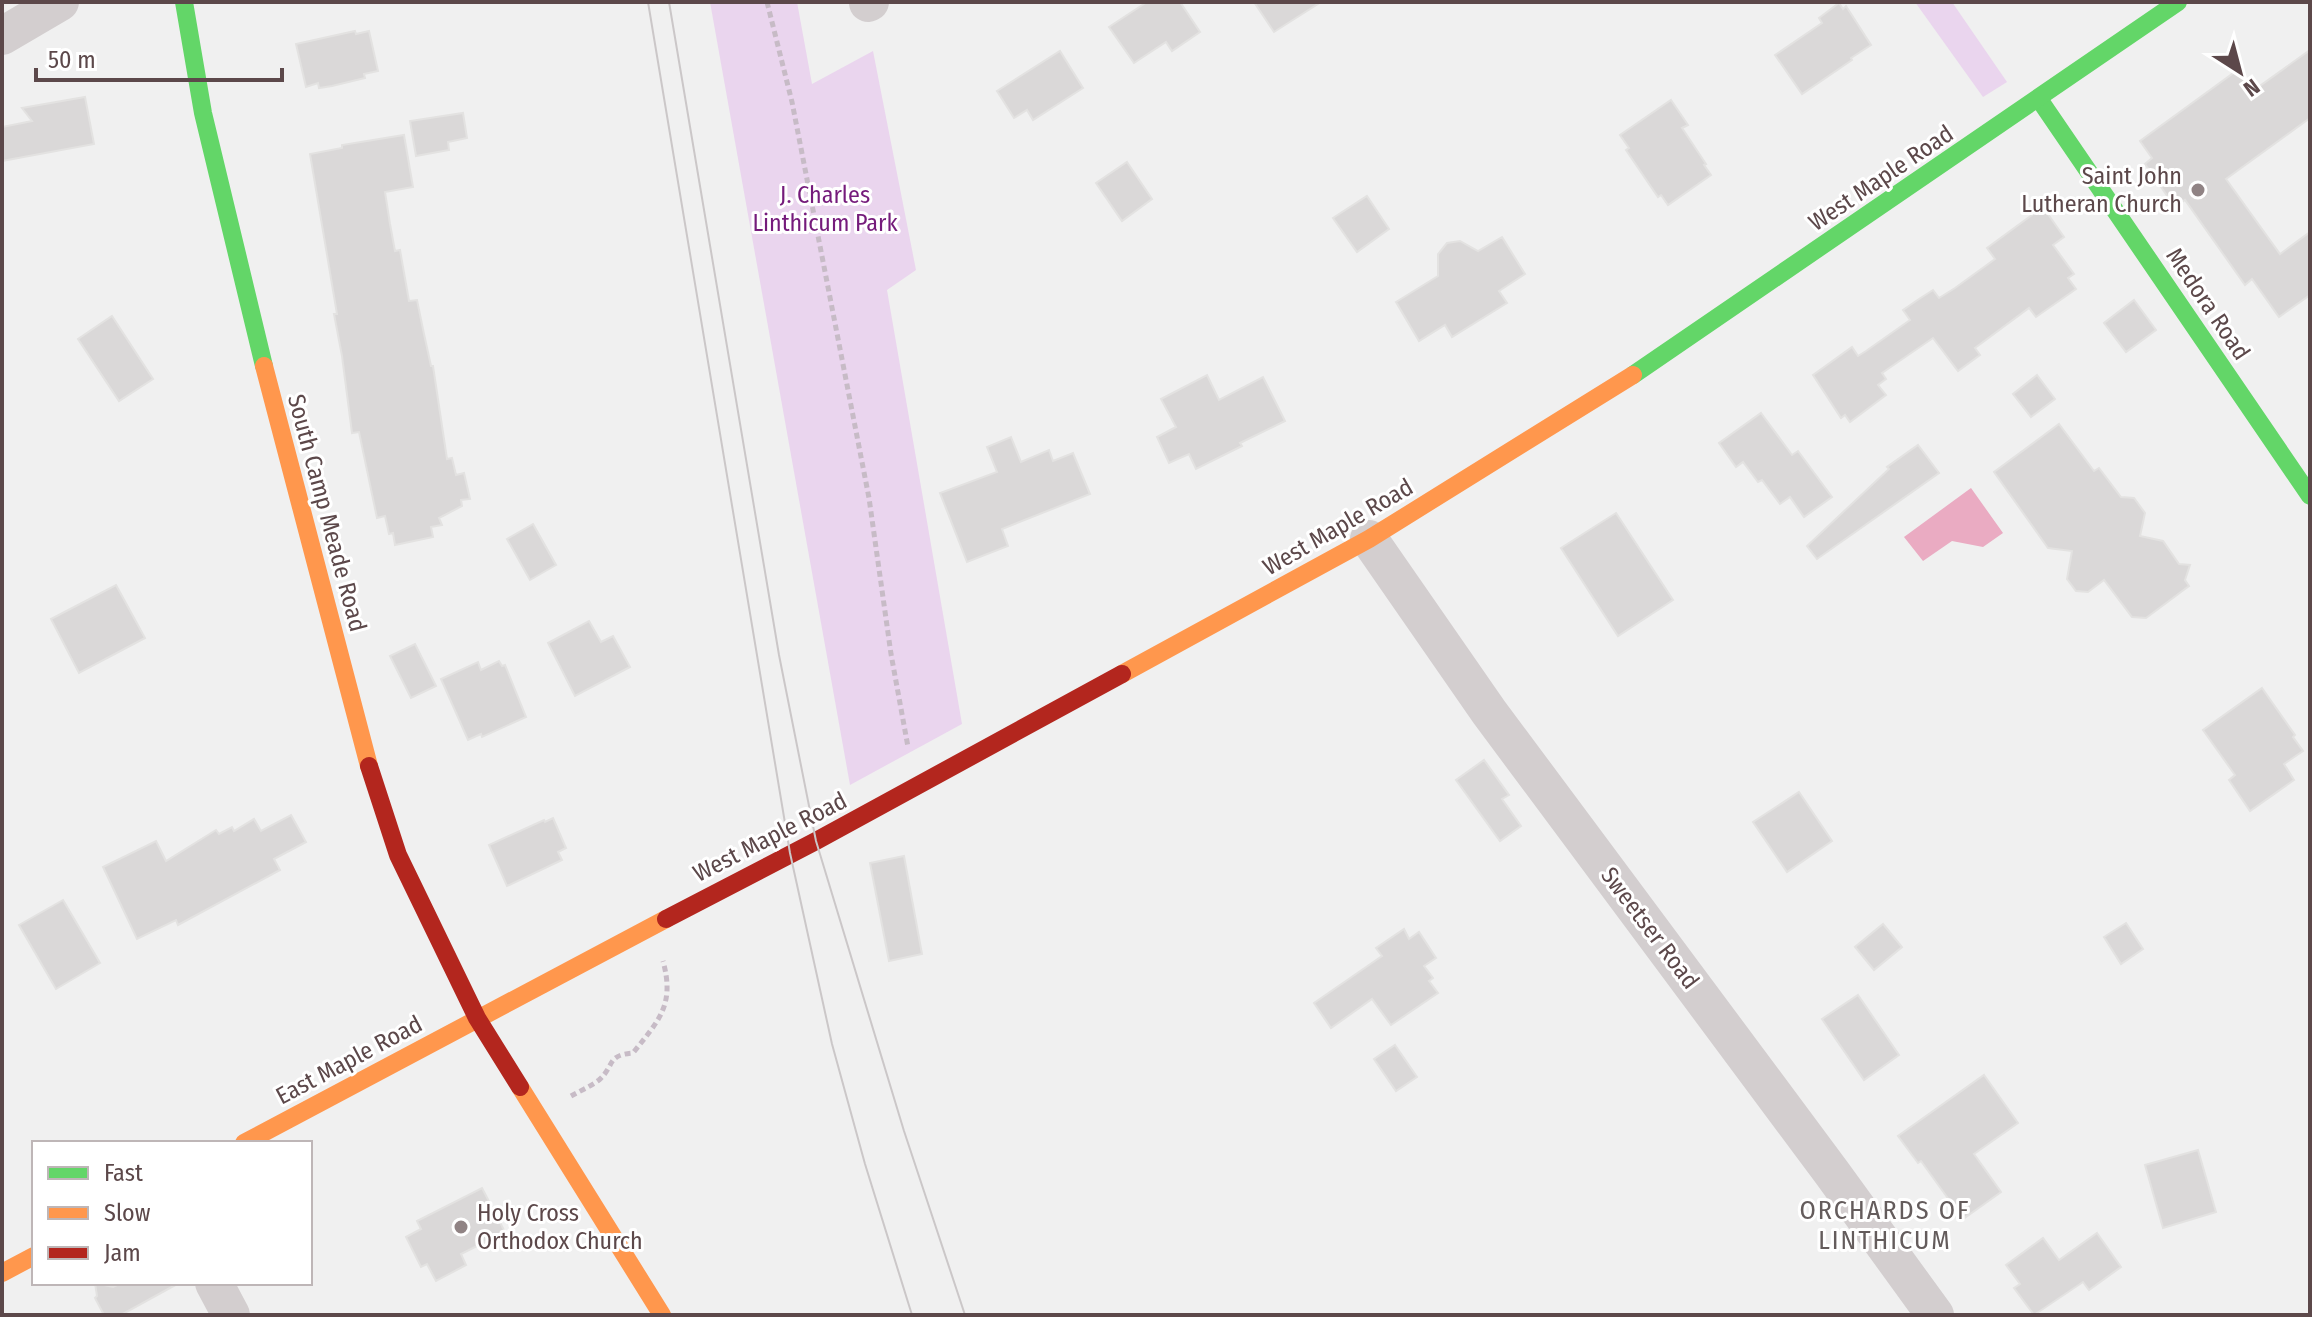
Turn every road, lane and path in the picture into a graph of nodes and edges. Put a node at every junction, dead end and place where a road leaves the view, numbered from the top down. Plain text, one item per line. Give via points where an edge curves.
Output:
1 (60, 2) edge
2 (184, 2) edge
3 (767, 2) edge
4 (2178, 2) edge
5 (2, 36) edge
6 (2039, 99) junction
7 (2310, 496) edge
8 (1369, 539) junction
9 (916, 788) junction
10 (659, 948) dead end
11 (477, 1018) junction
12 (571, 1096) dead end
13 (248, 1141) edge
14 (32, 1257) edge
15 (2, 1273) edge
16 (215, 1285) edge
17 (231, 1315) edge
18 (662, 1315) edge
19 (1935, 1315) edge

1 - 5 street
2 - 11 street, South Camp Meade Road via 203,113 243,284 371,774 398,855
3 - 9 path via 792,102 869,498
4 - 6 street, West Maple Road
6 - 7 street, Medora Road
6 - 8 street, West Maple Road via 1627,379
8 - 9 street, West Maple Road
8 - 19 street, Sweetser Road via 1489,712
9 - 11 street, West Maple Road
10 - 12 path via 668,980 667,1003 633,1053 615,1057 601,1079
11 - 13 street, East Maple Road
11 - 18 street, South Camp Meade Road
14 - 15 street
16 - 17 street

